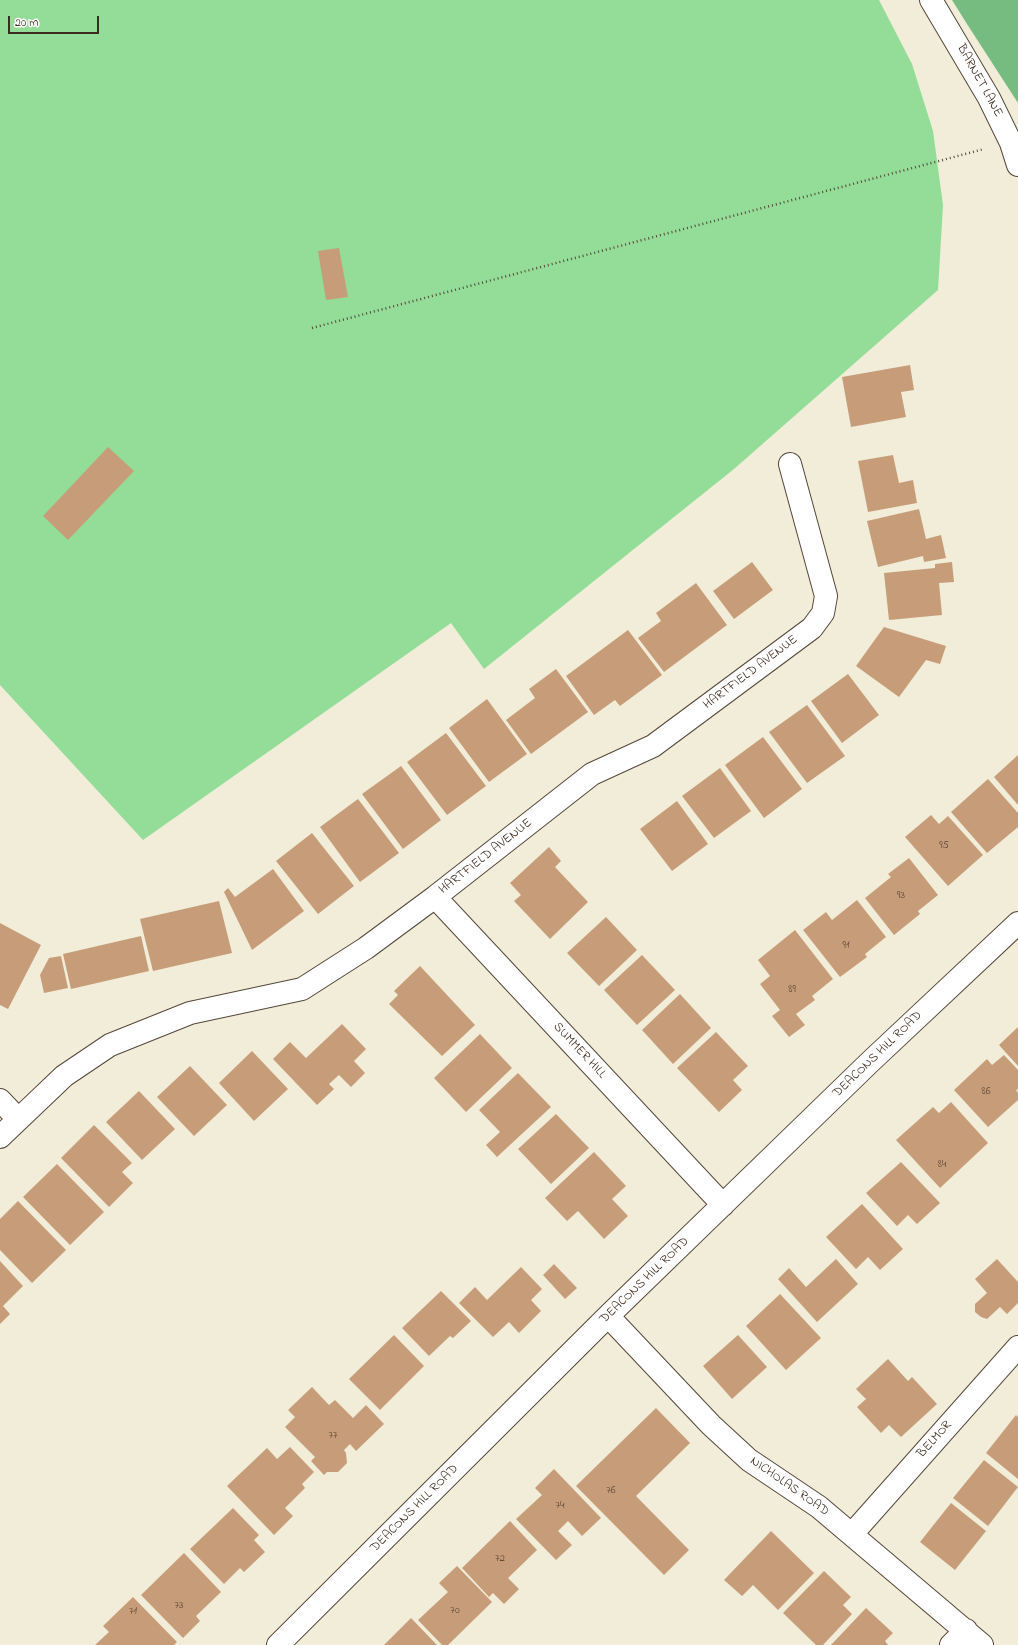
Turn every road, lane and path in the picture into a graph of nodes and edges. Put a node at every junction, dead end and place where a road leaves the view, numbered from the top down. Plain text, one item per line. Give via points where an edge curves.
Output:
1 (931, 0) edge
2 (1011, 143) junction
3 (1018, 165) edge
4 (312, 328) dead end
5 (790, 464) dead end
6 (435, 897) junction
7 (1018, 923) edge
8 (0, 1100) edge
9 (18, 1119) junction
10 (0, 1137) edge
11 (723, 1205) junction
12 (608, 1316) junction
13 (1018, 1347) edge
14 (852, 1534) junction
15 (959, 1638) edge
16 (278, 1645) edge
17 (982, 1645) edge

1 - 2 street, BARNET LANE via 989,98
2 - 3 street, BARNET LANE
2 - 4 path
5 - 6 street, HARTFIELD AVENUE via 826,596 823,613 812,628 653,746 592,774
6 - 9 street, HARTFIELD AVENUE via 366,948 302,989 190,1013 110,1045 64,1076
6 - 11 street, SUMMER HILL
7 - 11 street, DEACONS HILL ROAD
8 - 9 street
9 - 10 street, HARTFIELD AVENUE
11 - 12 street, DEACONS HILL ROAD
12 - 14 street, NICHOLAS ROAD via 711,1425 749,1460 819,1507
12 - 16 street, DEACONS HILL ROAD
13 - 14 street, BELMOR
14 - 15 street, NICHOLAS ROAD
15 - 17 street, NICHOLAS ROAD

